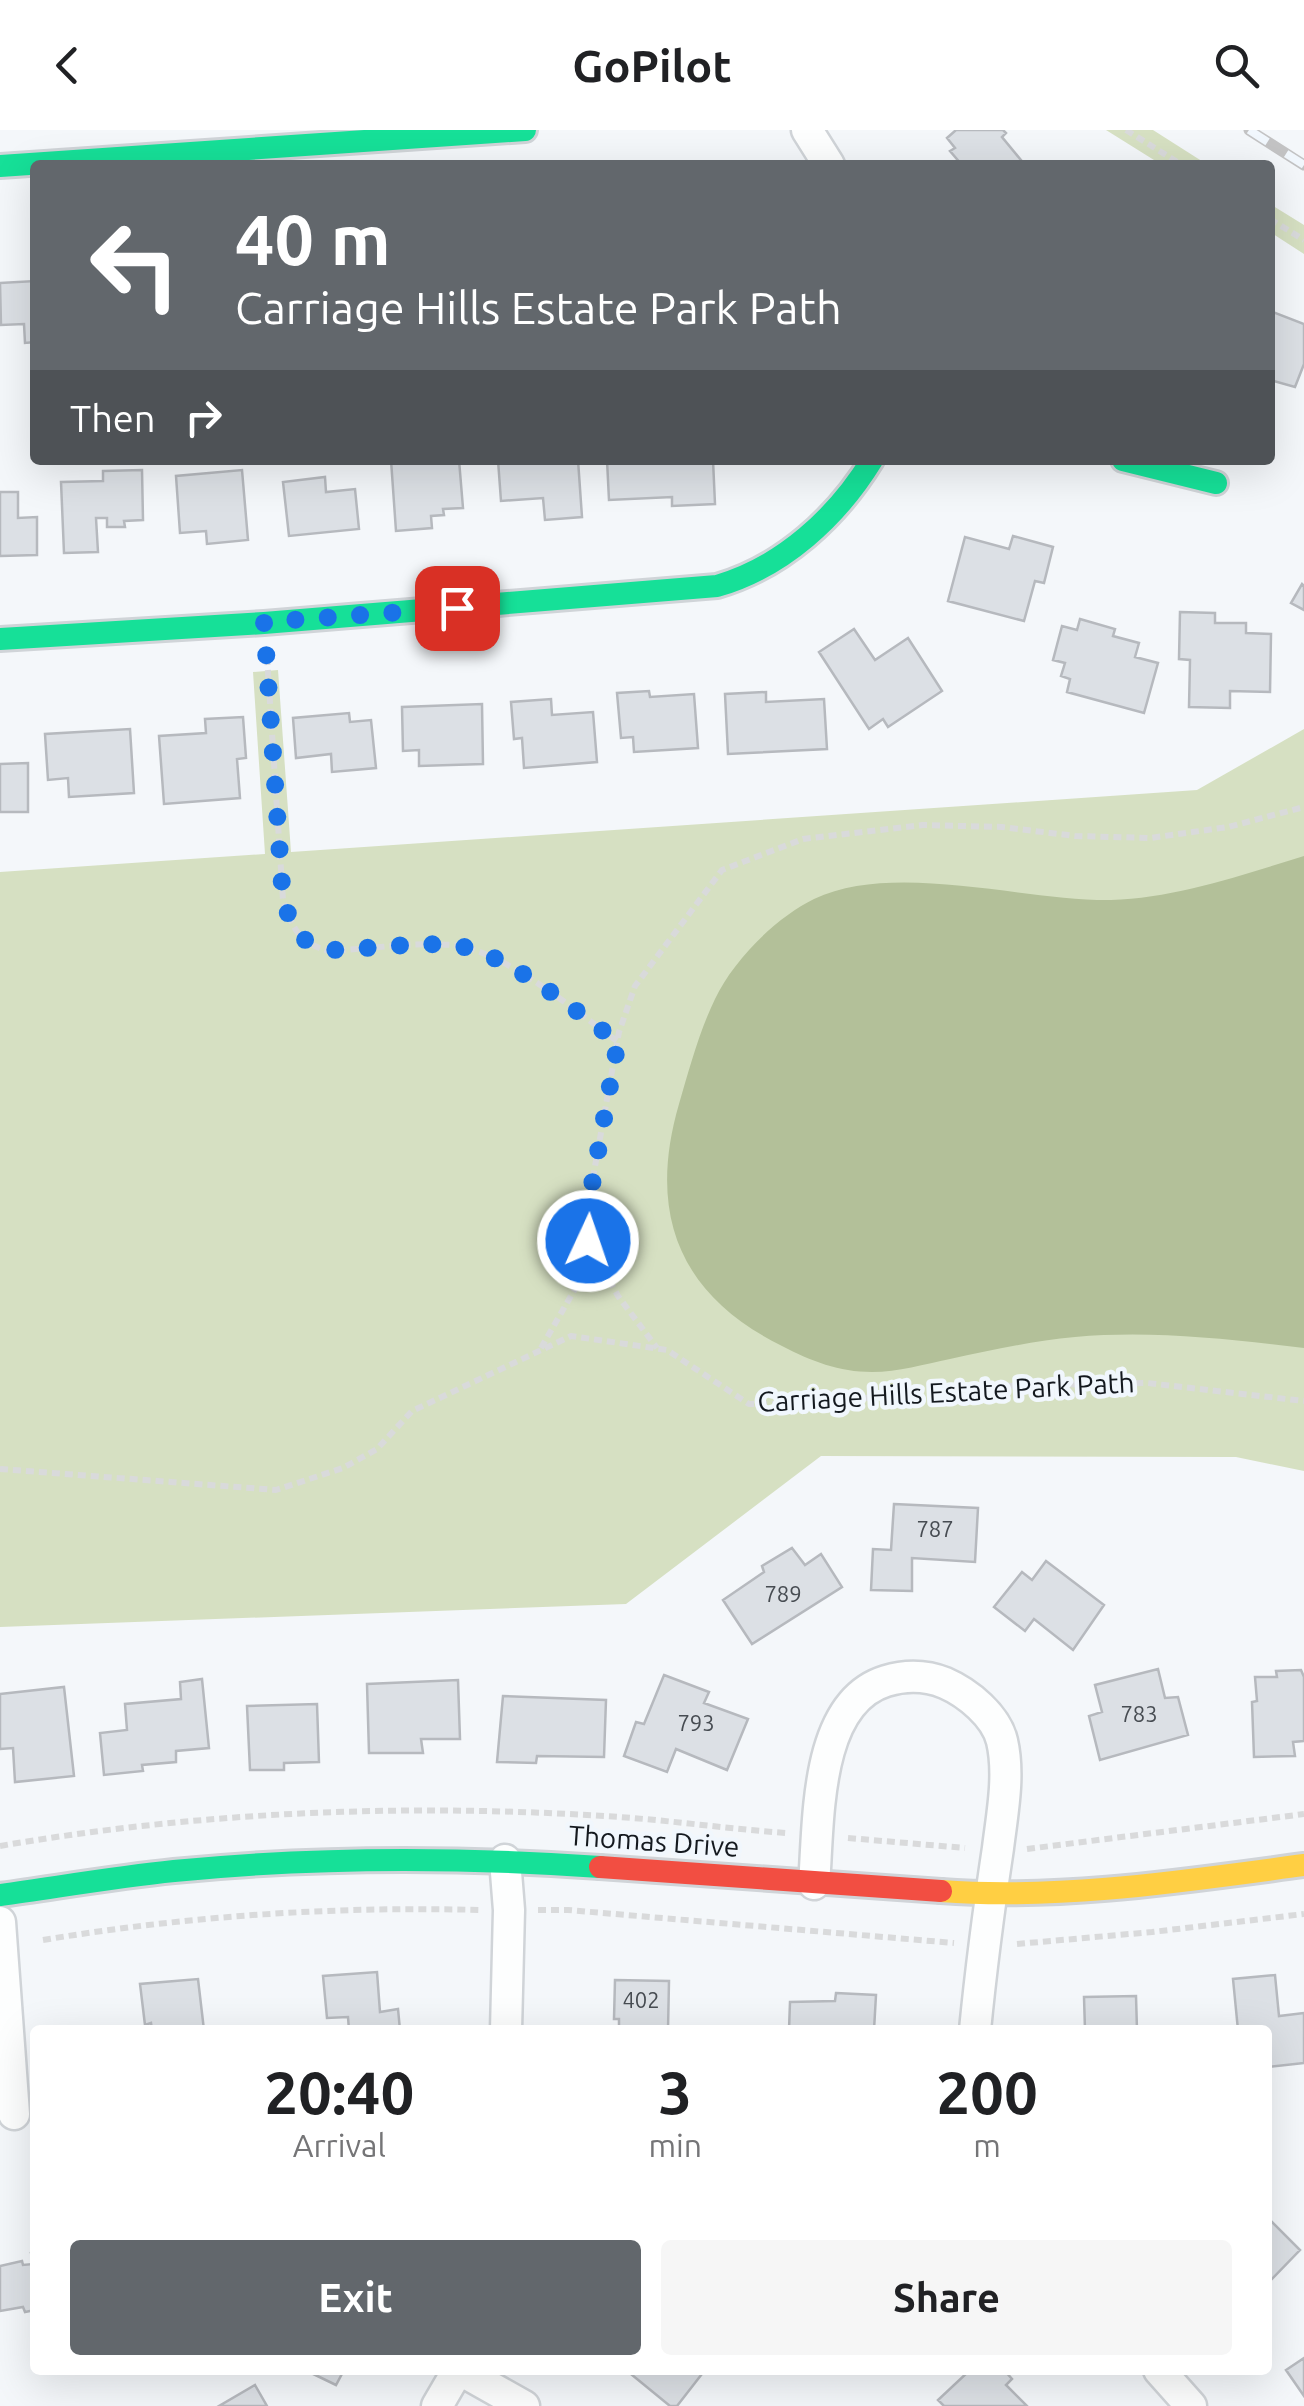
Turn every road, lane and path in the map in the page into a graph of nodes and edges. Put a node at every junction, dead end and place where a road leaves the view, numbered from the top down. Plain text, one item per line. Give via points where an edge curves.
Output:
1 (524, 130) edge
2 (807, 130) edge
3 (1126, 130) edge
4 (87, 160) edge
5 (826, 160) edge
6 (1174, 160) edge
7 (30, 164) edge
8 (0, 166) edge
9 (1275, 222) edge
10 (1304, 240) edge
11 (869, 465) edge
12 (1142, 465) edge
13 (1216, 484) dead end
14 (264, 622) junction
15 (0, 638) edge
16 (1304, 808) edge
17 (618, 1042) junction
18 (588, 1241) junction
19 (657, 1348) junction
20 (541, 1349) junction
21 (1304, 1401) edge
22 (0, 1469) edge
23 (1304, 1814) edge
24 (818, 1836) junction
25 (0, 1846) edge
26 (997, 1850) junction
27 (506, 1860) junction
28 (1304, 1865) edge
29 (814, 1884) junction
30 (0, 1895) edge
31 (992, 1895) junction
32 (509, 1910) junction
33 (553, 1910) dead end
34 (0, 1922) edge
35 (43, 1940) dead end
36 (506, 2025) edge
37 (977, 2025) edge
38 (14, 2114) dead end
39 (456, 2375) edge
40 (468, 2375) edge
41 (1163, 2375) edge
42 (437, 2406) edge
43 (524, 2406) edge
44 (1191, 2406) edge

1 - 4 street
2 - 5 street
3 - 6 path
7 - 8 street
9 - 10 path
11 - 14 street via 846,500 790,549 726,583
12 - 13 street
14 - 15 street
14 - 17 path via 283,900 293,928 311,946 329,950 456,945 498,960
16 - 17 path via 1150,838 923,825 803,839 722,870 635,986
17 - 18 path via 587,1212
18 - 19 path
18 - 20 path via 583,1275
19 - 20 path via 571,1336
19 - 21 path, Carriage Hills Estate Park Path via 750,1404 1147,1383
20 - 22 path via 412,1411 377,1449 344,1468 276,1490
23 - 26 path
24 - 25 path via 618,1817 377,1812 227,1818
24 - 26 path
24 - 26 street via 826,1768 846,1708 867,1687 900,1676 931,1678 959,1689 1002,1738
24 - 29 street
26 - 31 street
27 - 29 street, Thomas Drive
27 - 30 street, Thomas Drive via 341,1860 173,1871
27 - 32 street
28 - 31 street, Thomas Drive via 1138,1886
29 - 31 street, Thomas Drive
31 - 37 street
32 - 33 path
32 - 35 path via 282,1914
32 - 36 street
34 - 38 street
39 - 42 street
40 - 43 street
41 - 44 street

